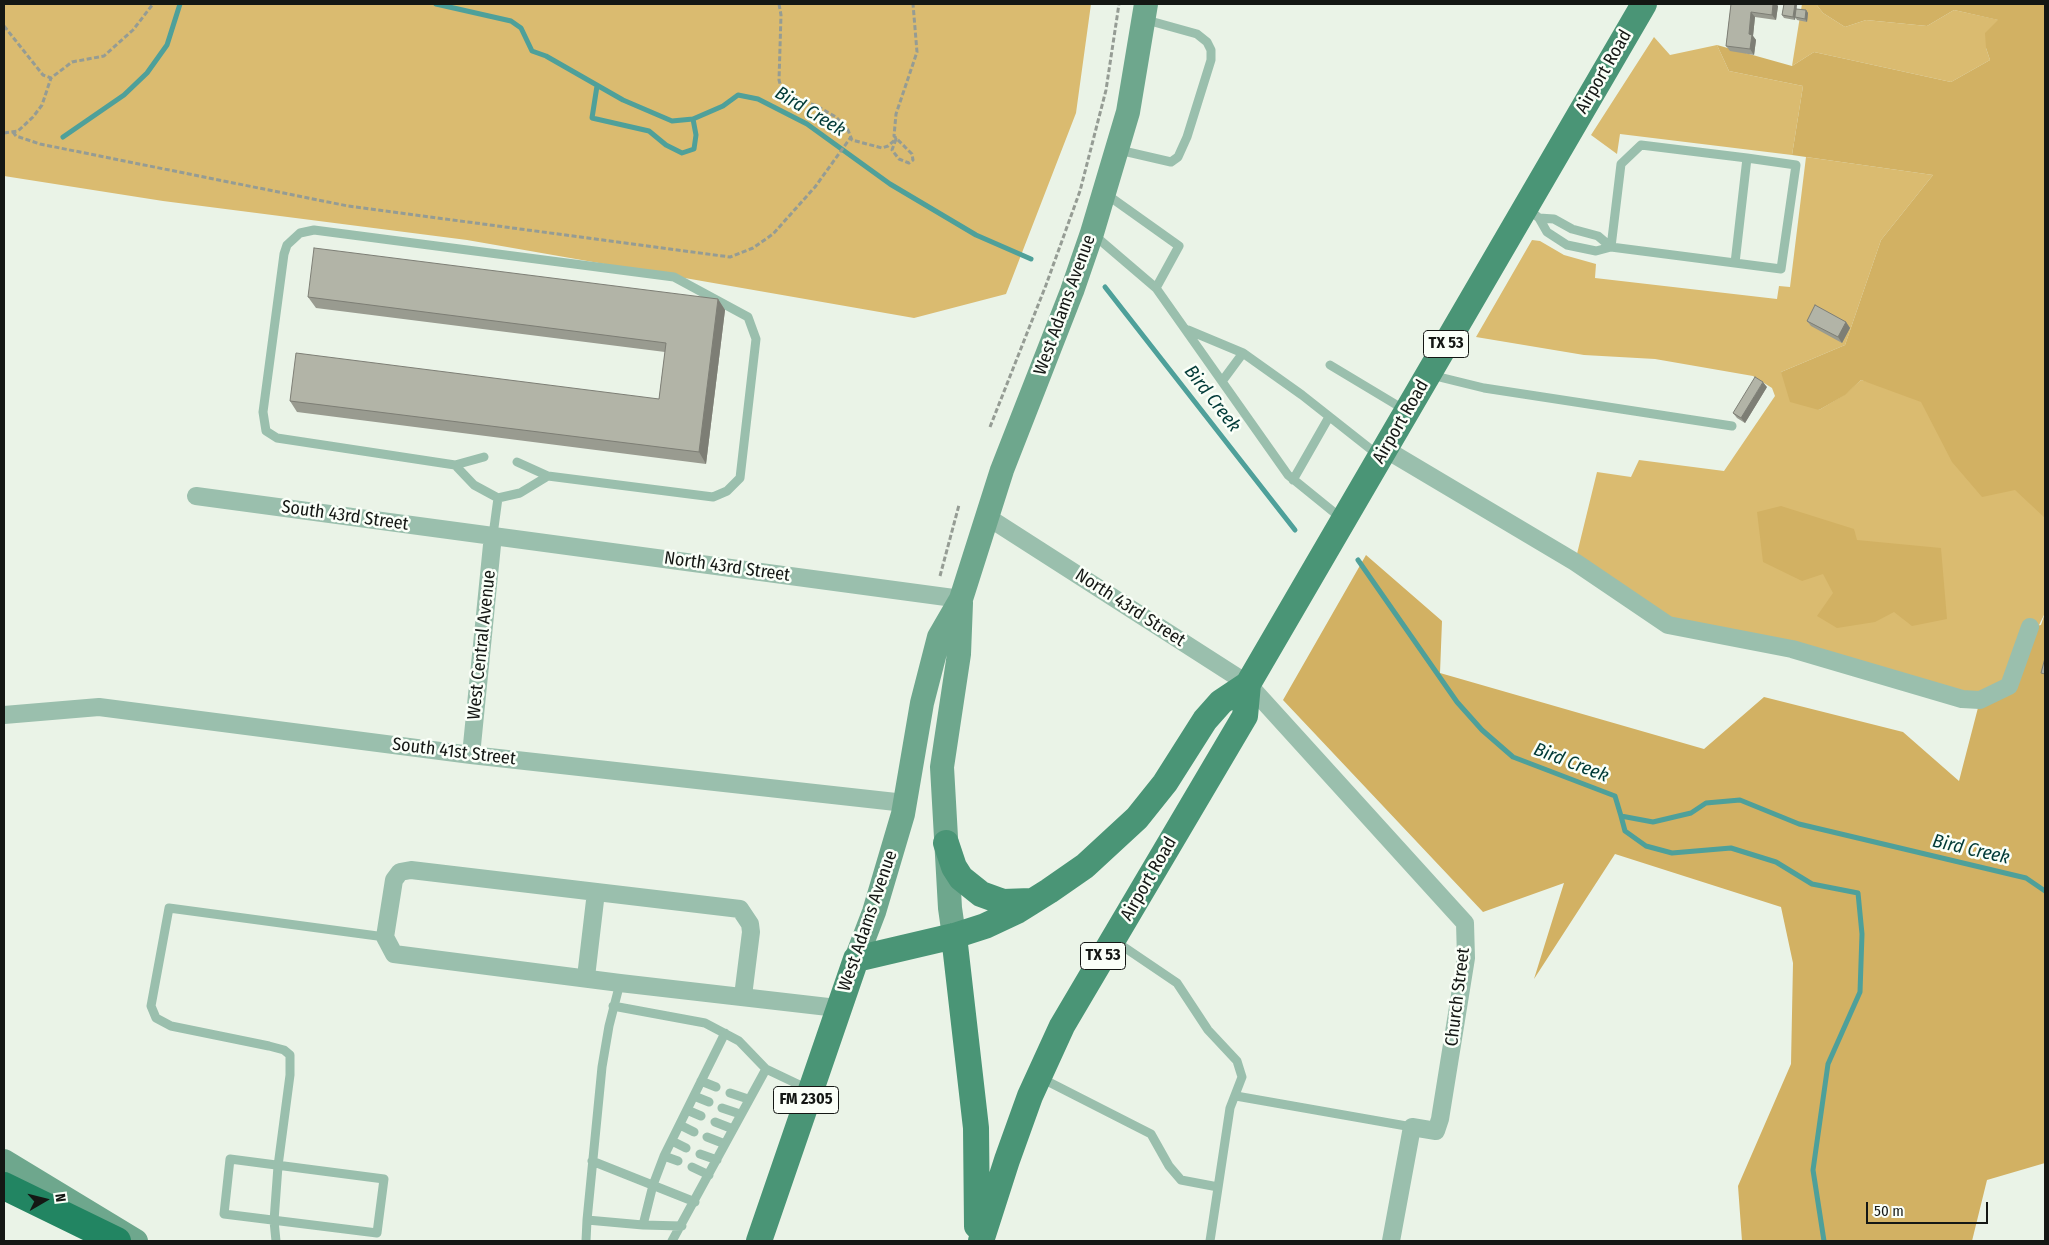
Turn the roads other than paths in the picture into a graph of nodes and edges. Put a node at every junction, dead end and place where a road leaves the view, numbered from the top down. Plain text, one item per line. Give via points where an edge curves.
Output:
1 (1644, 4) edge
2 (1144, 11) edge
3 (1117, 149) junction
4 (1747, 158) junction
5 (1104, 192) junction
6 (1532, 213) junction
7 (1092, 233) junction
8 (1611, 247) junction
9 (1735, 263) junction
10 (1156, 288) junction
11 (1188, 330) junction
12 (1244, 353) junction
13 (1330, 365) dead end
14 (1428, 375) junction
15 (1223, 380) junction
16 (1407, 411) junction
17 (1329, 416) junction
18 (1732, 426) dead end
19 (1383, 453) junction
20 (484, 457) dead end
21 (517, 462) dead end
22 (455, 465) junction
23 (548, 476) junction
24 (1293, 480) junction
25 (196, 496) dead end
26 (498, 498) junction
27 (986, 516) junction
28 (1344, 520) junction
29 (493, 535) junction
30 (961, 599) junction
31 (2030, 627) dead end
32 (1248, 684) junction
33 (4, 715) edge
34 (471, 755) junction
35 (905, 803) junction
36 (946, 843) junction
37 (596, 892) junction
38 (1036, 899) junction
39 (954, 936) junction
40 (386, 937) junction
41 (1113, 940) junction
42 (856, 959) junction
43 (586, 977) junction
44 (620, 983) junction
45 (743, 996) junction
46 (613, 1006) junction
47 (837, 1008) junction
48 (725, 1033) junction
49 (766, 1069) junction
50 (1038, 1077) junction
51 (701, 1081) junction
52 (716, 1087) dead end
53 (810, 1090) junction
54 (730, 1093) dead end
55 (694, 1096) junction
56 (1236, 1096) junction
57 (748, 1099) junction
58 (709, 1102) dead end
59 (722, 1108) dead end
60 (687, 1110) junction
61 (740, 1114) junction
62 (702, 1116) dead end
63 (715, 1122) dead end
64 (680, 1125) junction
65 (1412, 1127) junction
66 (733, 1129) junction
67 (694, 1132) dead end
68 (707, 1138) dead end
69 (672, 1141) junction
70 (725, 1144) junction
71 (686, 1148) dead end
72 (700, 1154) dead end
73 (664, 1156) junction
74 (717, 1160) junction
75 (4, 1161) edge
76 (592, 1161) junction
77 (678, 1161) dead end
78 (278, 1166) junction
79 (692, 1167) dead end
80 (709, 1175) junction
81 (652, 1185) junction
82 (4, 1186) edge
83 (1218, 1187) junction
84 (695, 1202) junction
85 (587, 1220) junction
86 (274, 1221) junction
87 (643, 1226) junction
88 (682, 1226) junction
89 (117, 1241) edge
90 (136, 1241) edge
91 (276, 1241) edge
92 (586, 1241) edge
93 (672, 1241) edge
94 (759, 1241) edge
95 (977, 1241) edge
96 (981, 1241) edge
97 (1210, 1241) edge
98 (1391, 1241) edge

1 - 6 main road, Airport Road / TX 53
2 - 3 main road, West Adams Avenue / FM 2305 via 1128,112
2 - 3 lane via 1197,34 1207,42 1211,50 1210,60 1187,138 1178,157 1171,162
3 - 5 main road, West Adams Avenue / FM 2305
4 - 8 lane via 1641,145 1621,164
4 - 9 lane
4 - 9 lane via 1796,165 1780,269
5 - 7 main road, West Adams Avenue / FM 2305
5 - 10 lane via 1179,246
6 - 8 lane via 1598,236
6 - 8 lane via 1547,232 1567,246 1596,251
6 - 14 main road, Airport Road / TX 53
7 - 10 lane
7 - 27 main road, West Adams Avenue / FM 2305
8 - 9 lane
10 - 11 lane
11 - 12 lane
11 - 15 lane
12 - 15 lane
12 - 17 lane
13 - 16 lane
14 - 16 main road, Airport Road / TX 53
14 - 18 lane via 1484,388
15 - 24 lane
16 - 19 main road, Airport Road / TX 53
17 - 19 lane
17 - 24 lane
19 - 28 main road, Airport Road / TX 53
19 - 31 street via 1575,562 1668,625 1792,649 1962,698 1980,700 2009,686
20 - 22 lane
21 - 23 lane
22 - 23 lane via 277,438 266,431 263,412 284,254 287,244 300,233 322,232 674,277 748,317 756,339 740,478 727,491 713,497
22 - 26 lane via 474,485
23 - 26 lane via 520,493
24 - 28 lane
25 - 29 street, South 43rd Street
26 - 29 lane
27 - 30 main road, West Adams Avenue / FM 2305
27 - 32 street, North 43rd Street
28 - 32 main road, Airport Road / TX 53
29 - 30 street, North 43rd Street
29 - 34 street, West Central Avenue
30 - 35 main road, West Adams Avenue / FM 2305 via 939,638 930,670
30 - 36 main road, West Adams Avenue / FM 2305 via 960,654 942,767
32 - 38 main road, Airport Road / TX 53 via 1221,702 1205,720 1165,783 1137,818 1085,866
32 - 41 main road, Airport Road / TX 53 via 1245,716
32 - 65 street, Church Street via 1465,923 1466,958 1440,1119 1436,1131
33 - 34 street, South 41st Street via 99,707
34 - 35 street, South 41st Street
35 - 42 main road, West Adams Avenue / FM 2305 via 874,912
36 - 38 main road via 961,878 981,894 1003,902
36 - 39 main road, West Adams Avenue / FM 2305
37 - 40 street via 411,870 400,872 394,880
37 - 43 street
37 - 45 street via 740,909 750,924 751,932
38 - 39 main road, Airport Road / TX 53 via 985,926
39 - 42 main road, Airport Road / TX 53
39 - 95 main road via 976,1128
40 - 43 street via 394,954
40 - 78 lane via 169,908 151,1006 153,1012 156,1018 172,1026 269,1046 290,1055
41 - 50 main road, Airport Road / TX 53 via 1062,1026
41 - 56 lane via 1177,983 1208,1030 1237,1061 1242,1077
42 - 47 main road, West Adams Avenue / FM 2305
43 - 44 street
44 - 45 street
44 - 46 lane
45 - 47 street
46 - 48 lane via 704,1023
46 - 76 lane via 602,1067
47 - 53 main road, West Adams Avenue / FM 2305
48 - 49 lane via 739,1041
48 - 51 lane
49 - 53 lane
49 - 57 lane
50 - 83 lane via 1151,1134 1181,1180
50 - 96 main road, Airport Road / TX 53 via 1006,1160
51 - 52 lane
51 - 55 lane
53 - 94 main road, West Adams Avenue / FM 2305
54 - 57 lane
55 - 58 lane
55 - 60 lane
56 - 65 lane
56 - 83 lane via 1230,1108
57 - 61 lane
59 - 61 lane
60 - 62 lane
60 - 64 lane
61 - 66 lane
63 - 66 lane
64 - 67 lane
64 - 69 lane
65 - 98 street
66 - 70 lane
68 - 70 lane
69 - 71 lane
69 - 73 lane
70 - 74 lane
72 - 74 lane
73 - 77 lane
73 - 81 lane
74 - 80 lane
75 - 90 main road
76 - 81 lane
76 - 85 lane
78 - 86 lane
78 - 86 lane via 230,1159 224,1214
78 - 86 lane via 384,1179 377,1233
79 - 80 lane
80 - 84 lane
81 - 84 lane
81 - 87 lane
82 - 89 highway
83 - 97 lane
84 - 88 lane
85 - 87 lane
85 - 92 lane
86 - 91 lane
87 - 88 lane
88 - 93 lane

